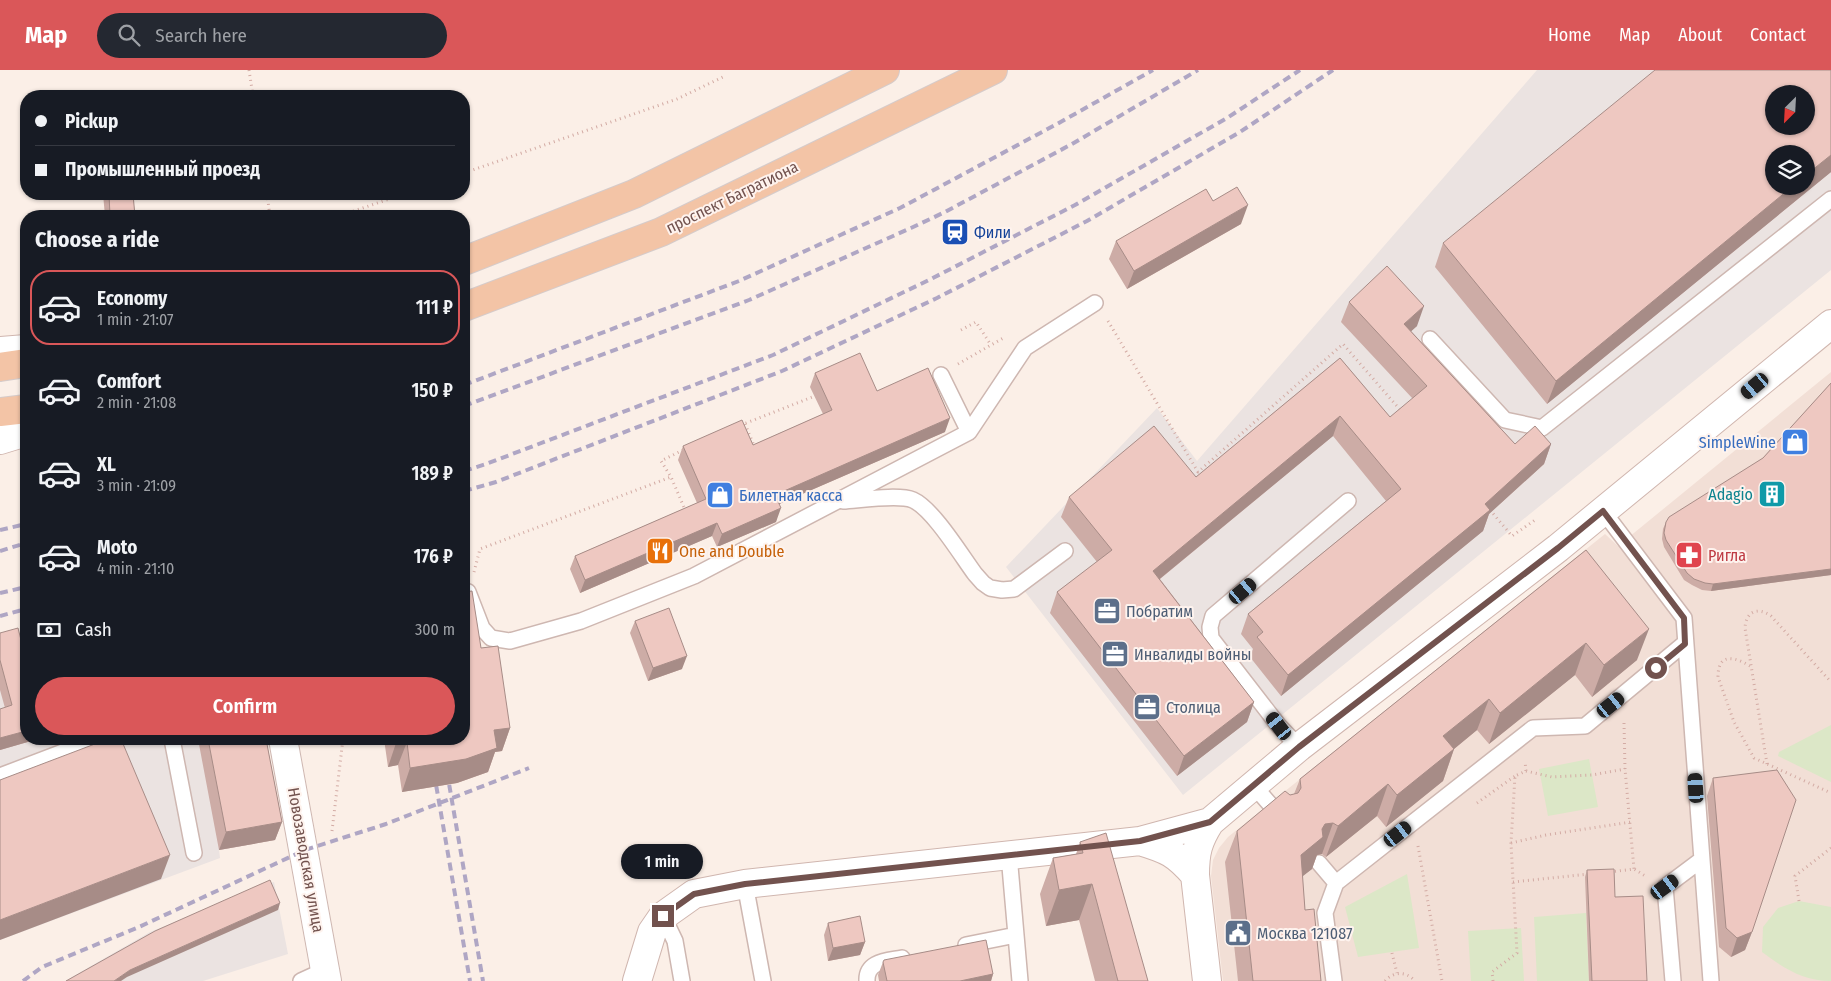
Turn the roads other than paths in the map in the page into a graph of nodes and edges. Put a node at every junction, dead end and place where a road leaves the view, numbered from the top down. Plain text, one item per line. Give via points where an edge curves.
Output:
1 (885, 70) edge
2 (993, 70) edge
3 (1831, 199) edge
4 (470, 259) edge
5 (470, 305) edge
6 (1099, 308) road end
7 (1831, 324) edge
8 (1430, 339) dead end
9 (20, 349) edge
10 (0, 351) edge
11 (20, 364) edge
12 (0, 367) edge
13 (940, 375) road end
14 (20, 410) edge
15 (0, 412) edge
16 (969, 432) junction
17 (20, 434) edge
18 (0, 440) edge
19 (1348, 501) dead end
20 (836, 502) junction
21 (1603, 511) junction
22 (1064, 551) dead end
23 (470, 601) edge
24 (1685, 644) junction
25 (81, 745) edge
26 (173, 745) edge
27 (284, 745) edge
28 (1299, 747) junction
29 (0, 776) edge
30 (1254, 786) junction
31 (1281, 817) edge
32 (1210, 822) junction
33 (1140, 841) junction
34 (194, 853) dead end
35 (1009, 855) junction
36 (1702, 860) junction
37 (1319, 863) edge
38 (1194, 875) junction
39 (1336, 883) junction
40 (745, 884) junction
41 (663, 916) junction
42 (1016, 935) junction
43 (952, 948) edge
44 (915, 955) edge
45 (326, 976) edge
46 (301, 981) edge
47 (637, 981) edge
48 (682, 981) edge
49 (763, 981) edge
50 (867, 981) edge
51 (1020, 981) edge
52 (1207, 981) edge
53 (1334, 981) edge
54 (1673, 981) edge
55 (1711, 981) edge

1 - 4 main road via 634,194
2 - 5 main road, проспект Багратиона via 661,232
3 - 8 lane via 1542,428 1505,420
6 - 16 lane via 1025,348
7 - 21 street
9 - 10 street
11 - 12 main road
13 - 16 lane
14 - 15 main road
16 - 20 lane
17 - 18 street
19 - 28 lane via 1213,616 1210,627 1211,638
20 - 22 lane via 911,499 926,508 990,588 1014,589
20 - 23 lane via 694,576 600,614 510,641 491,638 482,628
21 - 24 lane via 1684,618
21 - 28 street
24 - 36 lane
24 - 39 lane via 1585,726 1533,728
25 - 29 lane
26 - 34 lane
27 - 45 street, Новозаводская улица
28 - 30 street
30 - 31 lane
30 - 32 street
32 - 33 street
32 - 38 street via 1195,853
33 - 35 street
33 - 38 street via 1166,849 1184,862
35 - 40 street
35 - 42 lane
36 - 54 lane via 1665,887
36 - 55 lane
37 - 39 lane
38 - 52 street
39 - 53 lane via 1325,913
40 - 41 street via 694,894
40 - 49 lane
41 - 47 street via 652,932
41 - 48 lane via 676,941
42 - 43 lane
42 - 51 lane
44 - 50 lane via 872,966
45 - 46 lane

